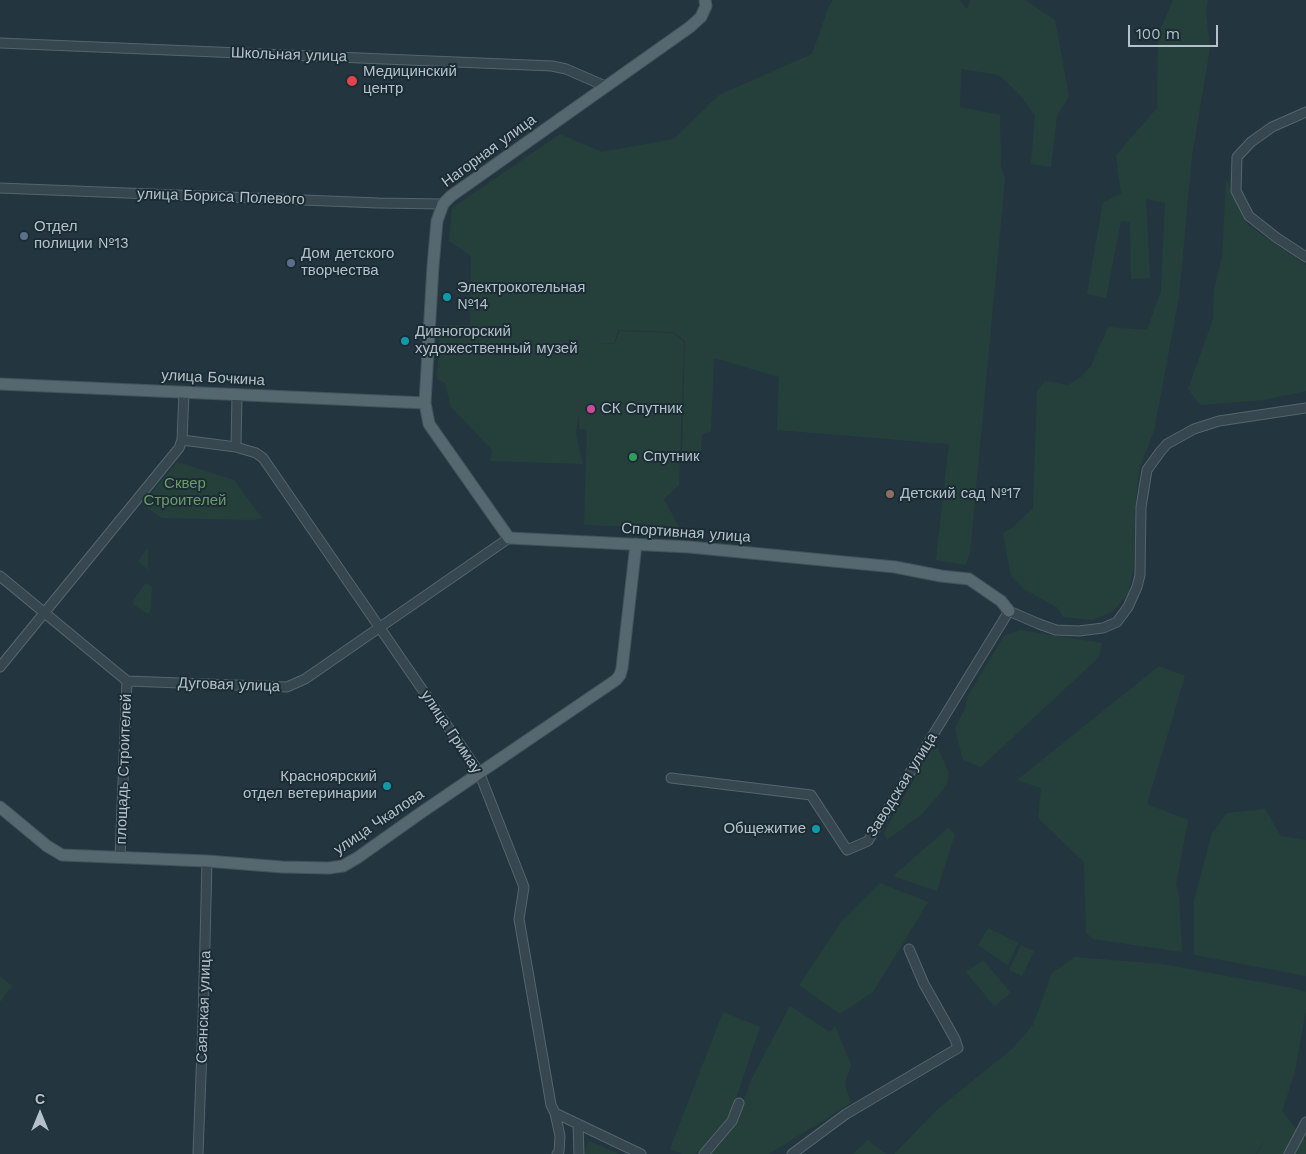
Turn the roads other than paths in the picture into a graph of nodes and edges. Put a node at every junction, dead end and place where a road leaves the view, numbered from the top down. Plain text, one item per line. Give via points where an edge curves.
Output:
1 (705, 0) edge
2 (0, 43) edge
3 (605, 86) junction
4 (1306, 112) edge
5 (0, 188) edge
6 (443, 204) junction
7 (1306, 257) edge
8 (0, 384) edge
9 (184, 392) junction
10 (237, 394) junction
11 (426, 404) junction
12 (1306, 408) edge
13 (182, 440) junction
14 (236, 447) junction
15 (509, 538) junction
16 (636, 544) junction
17 (0, 576) edge
18 (1009, 610) junction
19 (44, 612) junction
20 (379, 627) junction
21 (0, 667) edge
22 (128, 681) junction
23 (479, 772) junction
24 (671, 778) dead end
25 (0, 807) edge
26 (120, 858) junction
27 (207, 861) junction
28 (909, 949) dead end
29 (739, 1103) dead end
30 (555, 1113) junction
31 (1306, 1122) edge
32 (578, 1124) junction
33 (198, 1154) edge
34 (557, 1154) edge
35 (578, 1154) edge
36 (641, 1154) edge
37 (704, 1154) edge
38 (792, 1154) edge
39 (1289, 1154) edge

1 - 3 main road, Нагорная улица via 701,18
2 - 3 street, Школьная улица via 552,66
3 - 6 main road, Нагорная улица
4 - 7 street via 1272,127 1237,157 1236,191 1249,216
5 - 6 street, улица Бориса Полевого
6 - 11 main road, Нагорная улица via 435,233
8 - 9 main road, улица Бочкина
9 - 10 main road, улица Бочкина
9 - 13 street
10 - 11 main road, улица Бочкина
10 - 14 street
11 - 15 main road via 429,424
12 - 18 street via 1219,421 1182,434 1167,444 1148,470 1142,492 1140,575 1128,607 1117,622 1103,628 1056,630
13 - 14 street, улица Гримау
13 - 19 street via 179,448
14 - 20 street, улица Гримау via 263,458
15 - 16 main road, Спортивная улица
15 - 20 street, Дуговая улица
16 - 18 main road, Спортивная улица via 876,565 970,579
16 - 23 main road, улица Чкалова via 620,675
17 - 19 street
18 - 24 street, Заводская улица via 868,841 847,850 810,795
19 - 21 street
19 - 22 street
20 - 22 street, Дуговая улица via 291,686
20 - 23 street, улица Гримау
22 - 26 street, площадь Строителей
23 - 27 main road, улица Чкалова via 343,866 282,867
23 - 30 street, улица Гримау via 524,887 519,919
25 - 26 main road, улица Чкалова via 62,855
26 - 27 main road, улица Чкалова
27 - 33 street, Саянская улица
28 - 38 street via 958,1048 846,1114
29 - 37 street via 732,1121
30 - 32 street
30 - 34 street, улица Гримау via 560,1136
31 - 39 street
32 - 35 street
32 - 36 street

